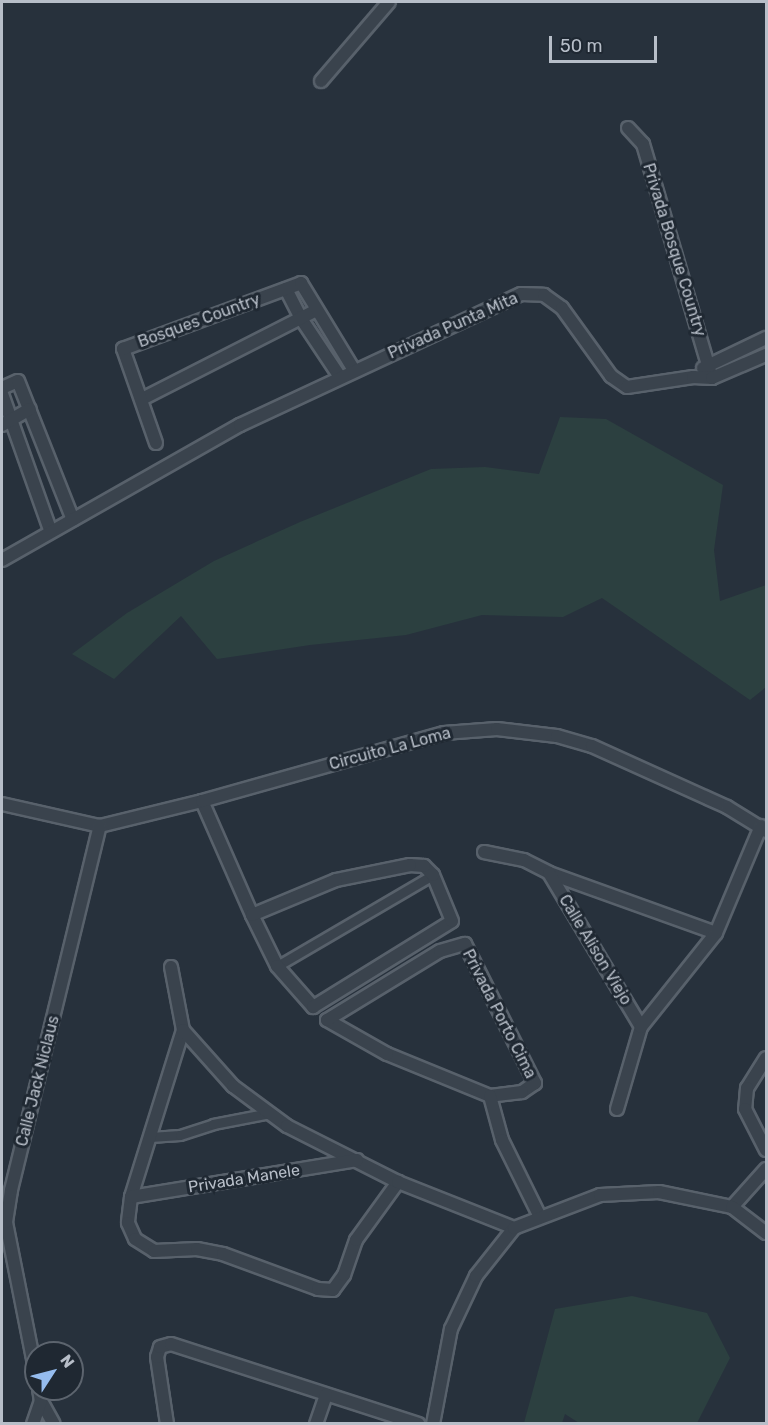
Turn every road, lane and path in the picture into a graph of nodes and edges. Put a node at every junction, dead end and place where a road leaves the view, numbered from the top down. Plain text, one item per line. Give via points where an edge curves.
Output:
1 (389, 2) edge
2 (321, 81) dead end
3 (628, 128) dead end
4 (286, 289) junction
5 (317, 309) junction
6 (300, 317) junction
7 (766, 338) edge
8 (766, 355) edge
9 (708, 364) junction
10 (354, 370) junction
11 (340, 377) junction
12 (693, 377) junction
13 (712, 378) junction
14 (2, 388) edge
15 (2, 394) edge
16 (142, 399) junction
17 (30, 409) junction
18 (7, 422) edge
19 (156, 443) dead end
20 (73, 520) junction
21 (51, 532) junction
22 (2, 560) edge
23 (202, 801) junction
24 (2, 804) edge
25 (100, 826) junction
26 (764, 829) edge
27 (483, 852) dead end
28 (549, 873) junction
29 (433, 875) junction
30 (252, 915) junction
31 (716, 933) junction
32 (277, 966) junction
33 (171, 967) dead end
34 (641, 1027) junction
35 (183, 1030) junction
36 (766, 1058) edge
37 (490, 1096) junction
38 (617, 1109) dead end
39 (270, 1113) junction
40 (150, 1137) junction
41 (766, 1150) edge
42 (357, 1160) junction
43 (766, 1169) edge
44 (398, 1182) junction
45 (131, 1197) junction
46 (732, 1207) junction
47 (540, 1217) junction
48 (514, 1228) junction
49 (766, 1233) edge
50 (29, 1341) edge
51 (326, 1395) junction
52 (39, 1401) edge
53 (43, 1401) edge
54 (33, 1424) edge
55 (54, 1424) edge
56 (166, 1424) edge
57 (316, 1424) edge
58 (418, 1424) edge
59 (433, 1424) edge

1 - 2 street
3 - 9 street, Privada Bosque Country via 642,144
4 - 5 street, Bosques Country via 301,283
4 - 6 street
4 - 16 street, Bosques Country via 123,349
5 - 6 street
5 - 10 street
6 - 11 street
6 - 16 street
7 - 9 street
8 - 13 street
9 - 12 street
9 - 13 street, Privada Bosque Country
10 - 11 street, Privada Punta Mita
10 - 12 street, Privada Punta Mita via 521,294 544,295 562,308 611,376 627,387
11 - 20 street, Privada Punta Mita via 240,424
12 - 13 street, Privada Punta Mita
14 - 17 street via 18,381
15 - 18 street
16 - 19 street, Bosques Country
17 - 18 street
17 - 20 street
18 - 21 street
20 - 21 street, Privada Punta Mita
21 - 22 street, Privada Punta Mita
23 - 25 street, Circuito La Loma
23 - 26 street, Circuito La Loma via 444,733 497,729 557,736 592,746 727,807
23 - 30 street
24 - 25 street, Circuito La Loma
25 - 50 street, Calle Jack Niclaus via 6,1222
26 - 31 street, Calle Alison Viejo
27 - 28 street, Calle Alison Viejo via 524,860
28 - 31 street, Calle Alison Viejo
28 - 34 street, Calle Alison Viejo
29 - 30 street via 424,866 410,865 336,880
29 - 32 street
29 - 32 street via 452,921 313,1007
30 - 32 street
31 - 34 street, Calle Alison Viejo
33 - 35 street
34 - 38 street, Calle Alison Viejo
35 - 39 street via 233,1086
35 - 40 street
36 - 41 street via 747,1088 745,1109
37 - 37 street, Privada Porto Cima via 387,1054 327,1020 440,951 465,944 535,1083 522,1092
37 - 47 street via 502,1140
39 - 40 street via 180,1135
39 - 42 street via 287,1126
40 - 45 street
42 - 44 street
42 - 45 street, Privada Manele
43 - 46 street
44 - 45 street via 356,1240 344,1275 333,1290 318,1289 223,1254 197,1249 154,1251 135,1239 128,1223
44 - 48 street
46 - 47 street via 659,1192 600,1195
46 - 49 street
47 - 48 street
48 - 59 street via 476,1276 452,1329
51 - 56 street via 171,1344 160,1347 158,1358
51 - 57 street
51 - 58 street
52 - 54 street
53 - 55 street

